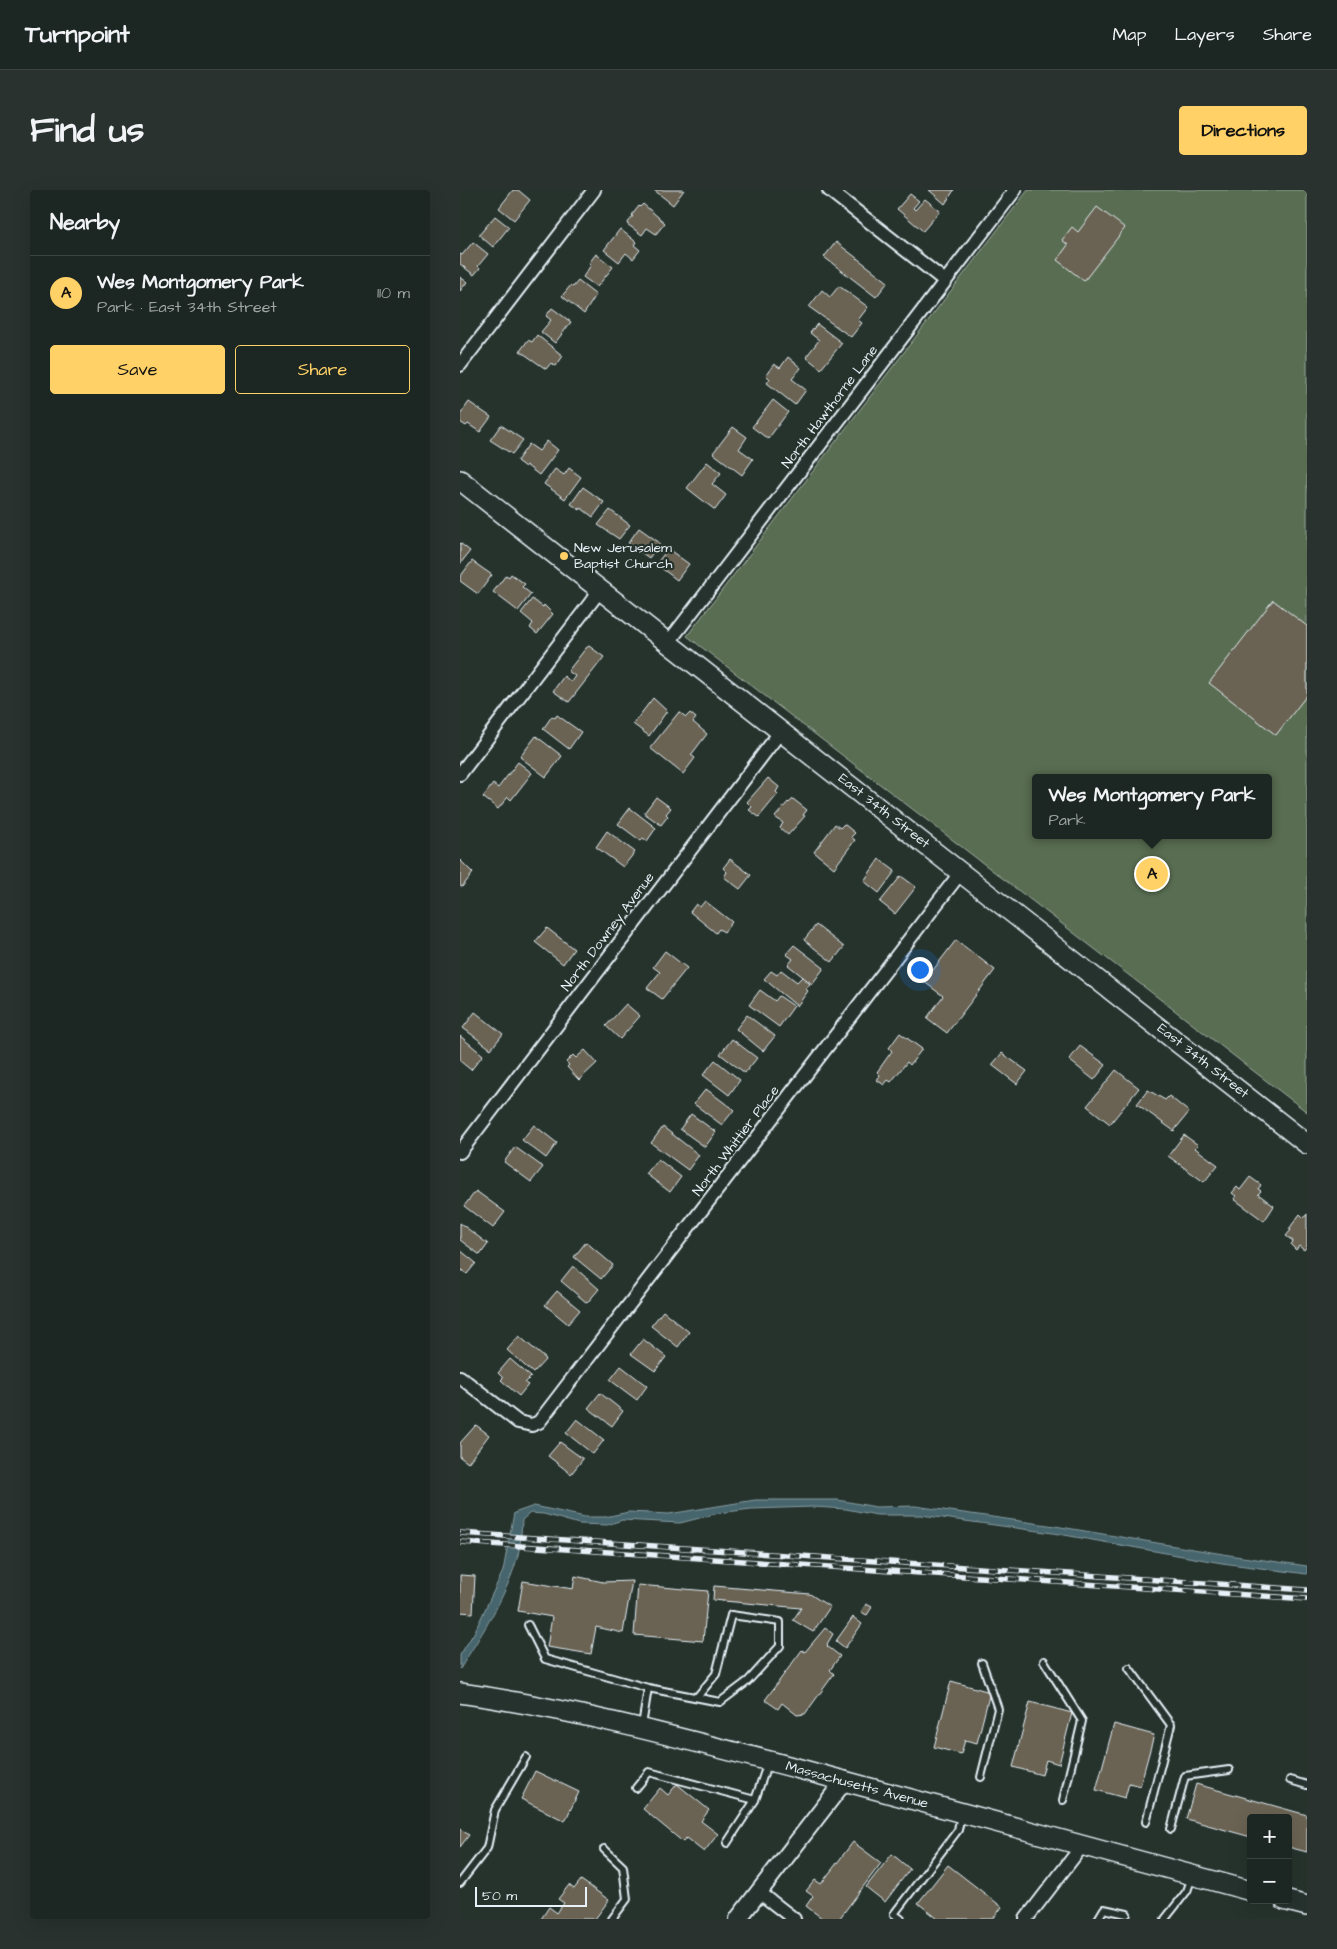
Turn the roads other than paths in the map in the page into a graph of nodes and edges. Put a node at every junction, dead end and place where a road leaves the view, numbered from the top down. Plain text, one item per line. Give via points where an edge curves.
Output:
1 (594, 190) edge
2 (830, 190) edge
3 (1015, 190) edge
4 (945, 281) junction
5 (460, 366) edge
6 (460, 480) edge
7 (601, 589) junction
8 (668, 642) junction
9 (781, 731) junction
10 (460, 774) edge
11 (961, 872) junction
12 (1307, 1144) edge
13 (460, 1152) edge
14 (460, 1376) edge
15 (528, 1625) dead end
16 (1044, 1661) dead end
17 (982, 1663) dead end
18 (1129, 1668) dead end
19 (648, 1688) junction
20 (460, 1693) edge
21 (696, 1697) junction
22 (642, 1728) junction
23 (526, 1757) dead end
24 (768, 1761) junction
25 (1229, 1770) dead end
26 (981, 1777) dead end
27 (844, 1780) junction
28 (1290, 1780) dead end
29 (1307, 1785) edge
30 (636, 1788) dead end
31 (755, 1800) junction
32 (1063, 1800) dead end
33 (961, 1812) junction
34 (1146, 1822) dead end
35 (1172, 1829) dead end
36 (726, 1843) dead end
37 (1082, 1846) junction
38 (604, 1849) dead end
39 (1192, 1875) junction
40 (460, 1883) edge
41 (1247, 1890) edge
42 (759, 1892) junction
43 (1292, 1902) edge
44 (1307, 1906) edge
45 (1127, 1914) dead end
46 (612, 1919) edge
47 (738, 1919) edge
48 (794, 1919) edge
49 (901, 1919) edge
50 (1026, 1919) edge
51 (1098, 1919) edge
52 (1165, 1919) edge

1 - 5 street
2 - 4 street
3 - 4 street, North Hawthorne Lane
4 - 8 street, North Hawthorne Lane
6 - 7 main road, East 34th Street
7 - 8 main road, East 34th Street
7 - 10 street
8 - 9 main road, East 34th Street
9 - 11 main road, East 34th Street
9 - 13 street, North Downey Avenue
11 - 12 main road, East 34th Street
11 - 14 street, North Whittier Place via 539,1422 532,1425 518,1422
15 - 19 lane via 546,1659
16 - 32 lane via 1082,1721
17 - 26 lane via 998,1709
18 - 34 lane via 1171,1725
19 - 21 lane
19 - 22 lane
20 - 22 main road, Massachusetts Avenue
21 - 21 lane via 720,1702 748,1681 780,1646 780,1622 731,1615 716,1674
22 - 24 main road, Massachusetts Avenue
23 - 40 lane via 495,1810 487,1848
24 - 27 main road, Massachusetts Avenue
24 - 31 lane
25 - 35 lane via 1184,1776
27 - 33 main road, Massachusetts Avenue
27 - 42 street
28 - 29 lane
30 - 31 lane via 650,1772
31 - 36 lane
33 - 37 main road, Massachusetts Avenue
33 - 49 lane via 958,1830 894,1914
37 - 39 main road, Massachusetts Avenue
37 - 50 street
38 - 46 lane via 623,1867 627,1899
39 - 41 main road, Massachusetts Avenue
39 - 52 lane via 1187,1890
42 - 47 street
42 - 48 street
43 - 44 main road
45 - 51 lane via 1104,1909

